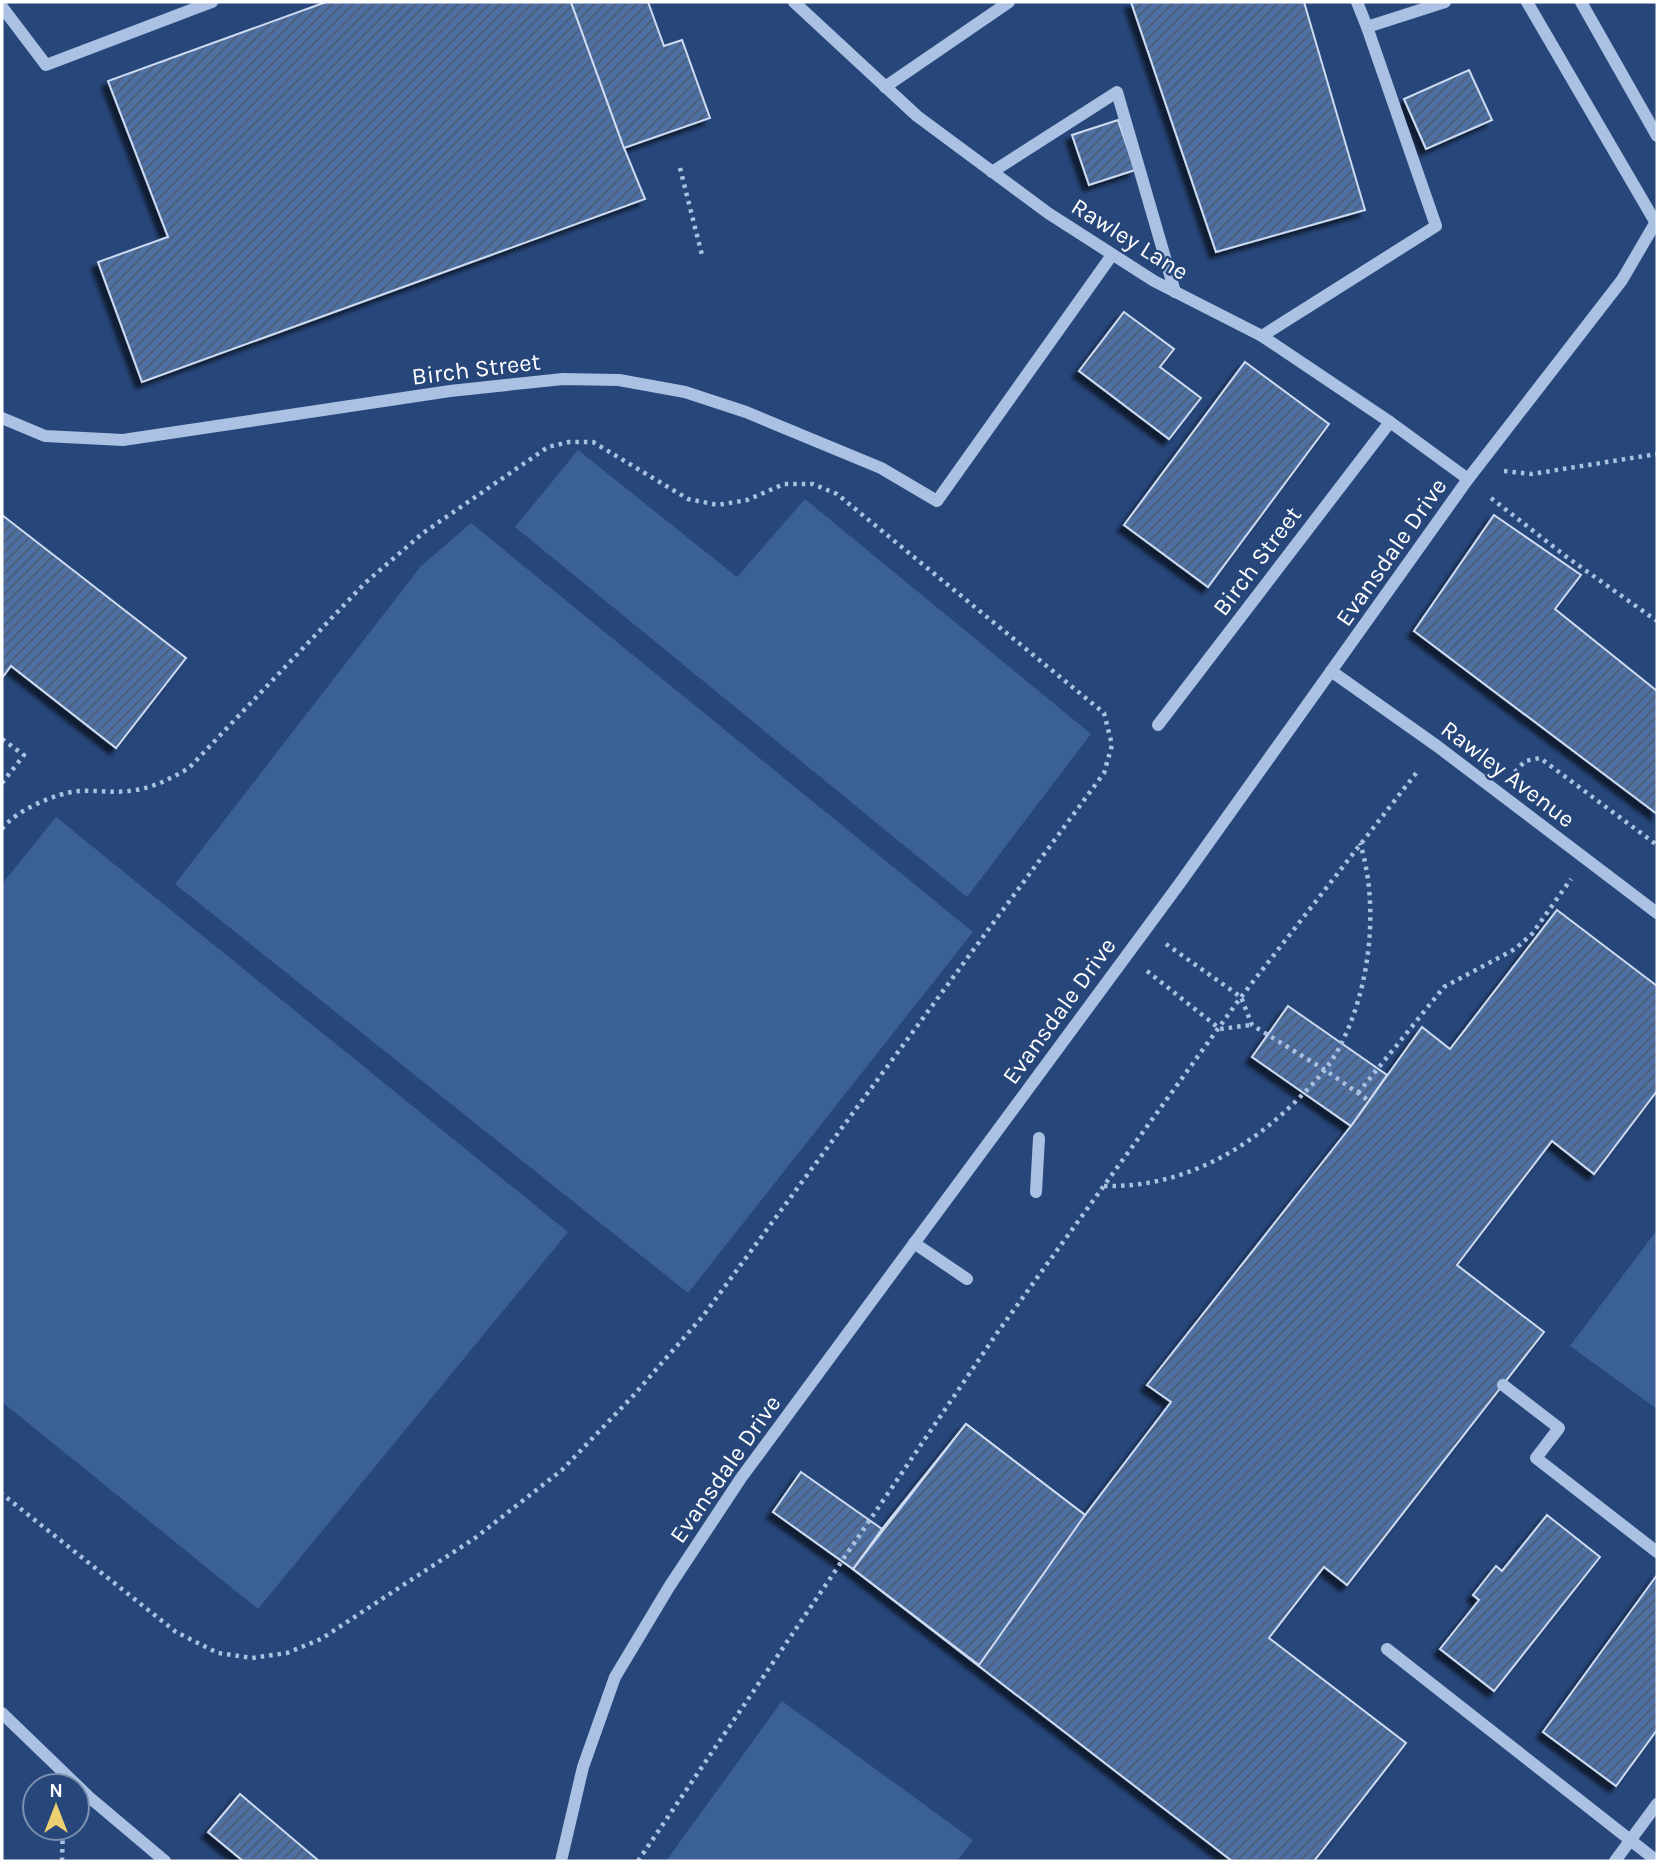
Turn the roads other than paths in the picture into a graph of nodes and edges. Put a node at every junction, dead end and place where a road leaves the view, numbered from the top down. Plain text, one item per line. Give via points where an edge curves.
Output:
1 (212, 2) edge
2 (1009, 2) edge
3 (1357, 2) edge
4 (1445, 2) edge
5 (1527, 2) edge
6 (1581, 2) edge
7 (801, 4) edge
8 (2, 7) edge
9 (1367, 27) junction
10 (886, 87) junction
11 (1657, 136) edge
12 (992, 172) junction
13 (1657, 223) edge
14 (1112, 255) junction
15 (1175, 292) junction
16 (1262, 336) junction
17 (2, 418) edge
18 (1390, 422) junction
19 (1468, 479) junction
20 (1331, 671) junction
21 (1158, 725) dead end
22 (1657, 913) edge
23 (1039, 1138) dead end
24 (1036, 1192) dead end
25 (914, 1243) junction
26 (967, 1279) dead end
27 (1503, 1385) dead end
28 (1657, 1552) edge
29 (1387, 1650) dead end
30 (2, 1713) edge
31 (1657, 1804) edge
32 (1630, 1840) junction
33 (165, 1861) edge
34 (561, 1861) edge
35 (1615, 1861) edge
36 (1657, 1861) edge

1 - 8 street via 46,65
2 - 10 street
3 - 9 street
4 - 9 street
5 - 13 street
6 - 11 street
7 - 10 street, Rawley Lane
9 - 16 street via 1436,226
10 - 12 street, Rawley Lane
12 - 14 street, Rawley Lane
12 - 15 street via 1117,92
13 - 19 street, Evansdale Drive via 1622,280
14 - 15 street, Rawley Lane
14 - 17 street, Birch Street via 937,501 881,468 746,412 685,392 619,380 563,379 450,391 123,440 45,436
15 - 16 street, Rawley Lane
16 - 18 street, Rawley Lane
18 - 19 street, Rawley Lane
18 - 21 street, Birch Street
19 - 20 street, Evansdale Drive
20 - 22 street, Rawley Avenue
20 - 25 street, Evansdale Drive
23 - 24 street
25 - 26 street
25 - 34 street, Evansdale Drive via 741,1478 615,1677 583,1767
27 - 28 street via 1559,1428 1536,1458
29 - 32 street
30 - 33 street via 89,1797
31 - 32 street
32 - 35 street
32 - 36 street

